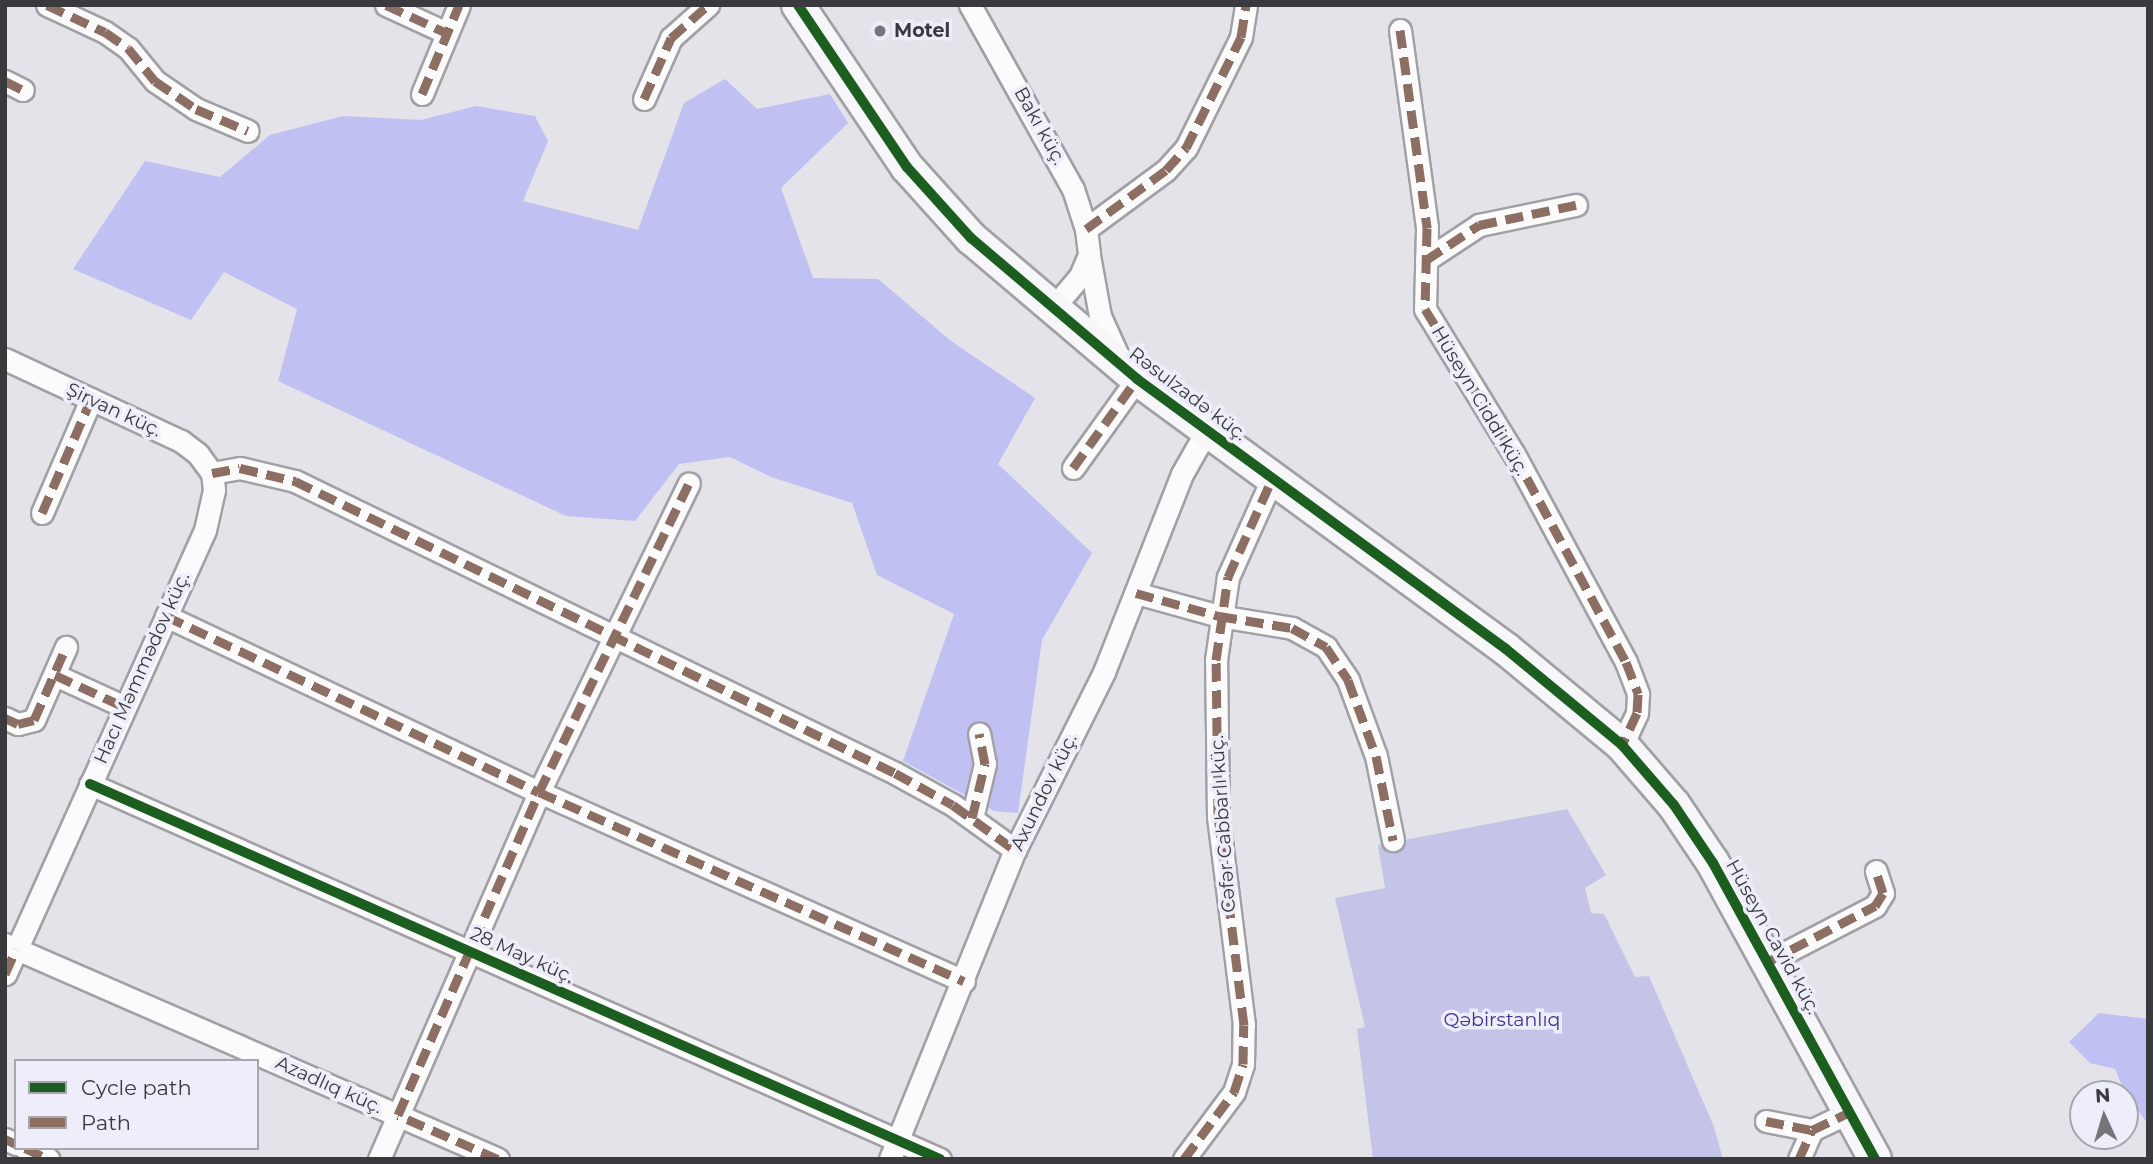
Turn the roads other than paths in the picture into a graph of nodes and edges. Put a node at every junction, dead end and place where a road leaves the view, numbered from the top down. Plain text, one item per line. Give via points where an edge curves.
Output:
1 (47, 5) edge
2 (386, 5) edge
3 (459, 5) edge
4 (708, 5) edge
5 (798, 5) edge
6 (970, 5) edge
7 (1246, 5) edge
8 (1400, 30) dead end
9 (447, 33) junction
10 (422, 94) dead end
11 (644, 99) dead end
12 (248, 131) dead end
13 (1576, 205) dead end
14 (1086, 229) junction
15 (1089, 255) junction
16 (1426, 260) junction
17 (1053, 307) junction
18 (5, 359) edge
19 (1130, 373) junction
20 (91, 399) junction
21 (1207, 430) junction
22 (1073, 468) dead end
23 (212, 473) junction
24 (1272, 480) junction
25 (688, 484) dead end
26 (42, 513) dead end
27 (1136, 593) junction
28 (166, 616) junction
29 (1219, 616) junction
30 (614, 633) junction
31 (66, 647) dead end
32 (55, 675) junction
33 (125, 707) junction
34 (5, 718) edge
35 (979, 734) dead end
36 (1622, 745) junction
37 (90, 784) junction
38 (539, 792) junction
39 (972, 818) junction
40 (1393, 840) dead end
41 (1015, 850) junction
42 (1875, 871) dead end
43 (11, 946) edge
44 (470, 951) junction
45 (1767, 962) junction
46 (5, 974) edge
47 (964, 981) junction
48 (1850, 1112) junction
49 (398, 1115) junction
50 (1766, 1121) dead end
51 (1812, 1130) junction
52 (894, 1149) edge
53 (30, 1150) edge
54 (49, 1159) edge
55 (379, 1159) edge
56 (498, 1159) edge
57 (940, 1159) edge
58 (1184, 1159) edge
59 (1799, 1159) edge
60 (1875, 1159) edge

1 - 12 street via 128,48 155,81 196,109
2 - 9 street
3 - 9 street
4 - 11 street via 671,38
5 - 17 street, Rəsulzadə küç. via 941,208
6 - 14 street, Bakı küç. via 1055,151
7 - 14 street via 1241,37 1186,148 1166,170
8 - 16 street, Hüseyn Ciddi küç. via 1425,206
9 - 10 street
13 - 16 street via 1479,225
14 - 15 street, Bakı küç.
15 - 17 street via 1080,275
15 - 19 street, Bakı küç. via 1100,316
16 - 36 street, Hüseyn Ciddi küç. via 1425,309 1514,454 1626,662 1638,694 1637,713
17 - 19 street, Rəsulzadə küç.
18 - 20 street, Şirvan küç.
19 - 21 street, Rəsulzadə küç.
19 - 22 street
20 - 23 street, Şirvan küç. via 181,442 198,454
20 - 26 street
21 - 24 street, Rəsulzadə küç.
21 - 27 street, Axundov küç. via 1182,474
23 - 28 street, Hacı Məmmədov küç. via 214,491 205,530
23 - 30 street via 240,468 295,481
24 - 29 street, Cəfər Cabbarlı küç. via 1237,551
24 - 36 street, Rəsulzadə küç. via 1506,649
25 - 30 street
27 - 29 street
27 - 41 street, Axundov küç. via 1104,672
28 - 33 street, Hacı Məmmədov küç.
28 - 38 street
29 - 40 street via 1292,628 1310,635 1336,658 1376,756
29 - 58 street, Cəfər Cabbarlı küç. via 1215,715 1218,816 1244,1053 1234,1092
30 - 38 street
30 - 39 street via 895,773
31 - 32 street
32 - 33 street
32 - 34 street via 34,720 18,724
33 - 37 street, Hacı Məmmədov küç.
35 - 39 street via 985,764
36 - 45 street, Hüseyn Cavid küç. via 1690,828
37 - 43 street, Hacı Məmmədov küç.
37 - 44 street, 28 May küç.
38 - 44 street
38 - 47 street
39 - 41 street
41 - 47 street, Axundov küç.
42 - 45 street via 1883,893 1875,905
43 - 46 street, Hacı Məmmədov küç.
43 - 49 street, Azadlıq küç.
44 - 49 street
44 - 52 street, 28 May küç.
45 - 48 street, Hüseyn Cavid küç.
47 - 52 street, Axundov küç.
48 - 51 street
48 - 60 street, Hüseyn Cavid küç.
49 - 55 street
49 - 56 street, Azadlıq küç.
50 - 51 street
51 - 59 street
52 - 57 street, 28 May küç.
53 - 54 street

